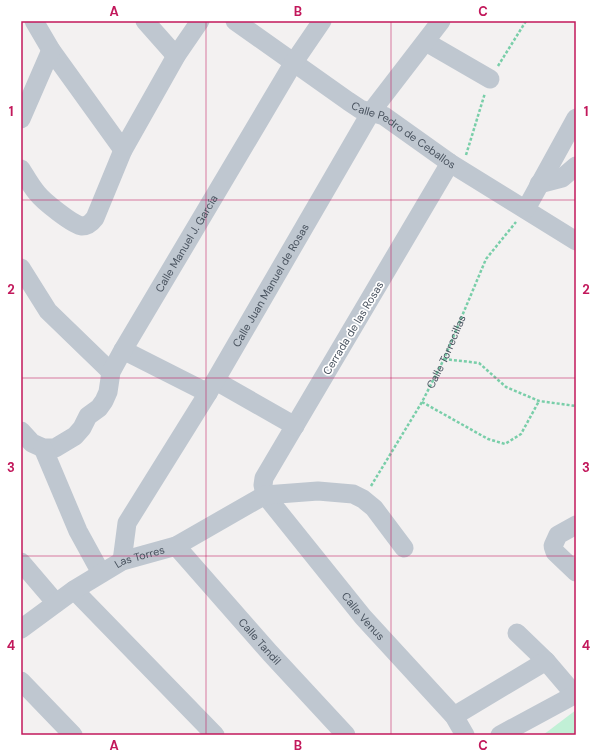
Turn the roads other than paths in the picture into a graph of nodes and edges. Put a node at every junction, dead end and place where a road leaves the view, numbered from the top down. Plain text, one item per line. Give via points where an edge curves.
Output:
1 (34, 21) edge
2 (145, 21) edge
3 (200, 21) edge
4 (235, 21) edge
5 (322, 21) edge
6 (441, 21) edge
7 (426, 42) junction
8 (51, 50) junction
9 (176, 56) junction
10 (294, 62) junction
11 (490, 79) dead end
12 (372, 112) junction
13 (21, 118) edge
14 (576, 118) edge
15 (123, 150) junction
16 (450, 163) junction
17 (576, 166) edge
18 (21, 169) edge
19 (540, 184) junction
20 (526, 209) junction
21 (576, 241) edge
22 (21, 268) edge
23 (123, 350) junction
24 (111, 372) junction
25 (212, 387) junction
26 (295, 426) junction
27 (21, 430) edge
28 (43, 448) junction
29 (265, 495) junction
30 (576, 525) edge
31 (176, 546) junction
32 (404, 548) dead end
33 (122, 561) junction
34 (21, 562) edge
35 (576, 572) edge
36 (101, 573) junction
37 (74, 590) junction
38 (56, 603) junction
39 (21, 630) edge
40 (517, 633) dead end
41 (546, 661) junction
42 (21, 681) edge
43 (575, 694) edge
44 (454, 716) junction
45 (73, 735) edge
46 (215, 735) edge
47 (346, 735) edge
48 (465, 735) edge
49 (500, 735) edge

1 - 8 street
2 - 9 street
3 - 9 street
4 - 10 street, Calle Pedro de Ceballos
5 - 10 street, Calle Manuel J. García
6 - 7 street, Calle Juan Manuel de Rosas
7 - 11 street
7 - 12 street, Calle Juan Manuel de Rosas
8 - 13 street
8 - 15 street
9 - 15 street
10 - 12 street, Calle Pedro de Ceballos via 348,102
10 - 23 street, Calle Manuel J. García
12 - 16 street, Calle Pedro de Ceballos via 384,116
12 - 25 street, Calle Juan Manuel de Rosas
14 - 19 street
15 - 18 street via 95,218 84,226 76,224 42,198
16 - 20 street, Calle Pedro de Ceballos
16 - 26 street, Cerrada de las Rosas
17 - 19 street via 562,178
19 - 20 street
20 - 21 street, Calle Pedro de Ceballos
22 - 24 street via 48,311
23 - 24 street, Calle Manuel J. García
23 - 25 street
24 - 28 street, Calle Manuel J. García via 104,401 86,418 78,432 55,448
25 - 26 street
25 - 33 street, Calle Juan Manuel de Rosas via 127,523
26 - 29 street, Cerrada de las Rosas via 264,478
27 - 28 street via 32,443
28 - 36 street via 78,531
29 - 31 street, Las Torres
29 - 32 street via 318,490 353,494 374,508
29 - 44 street, Calle Venus via 364,617
30 - 35 street via 558,535 553,546 555,552
31 - 33 street, Las Torres
31 - 47 street, Calle Tandil
33 - 36 street, Las Torres
34 - 38 street
36 - 37 street, Las Torres
37 - 38 street, Las Torres
37 - 46 street
38 - 39 street, Las Torres
40 - 41 street
41 - 43 street
41 - 44 street
42 - 45 street
43 - 49 street
44 - 48 street, Calle Venus

